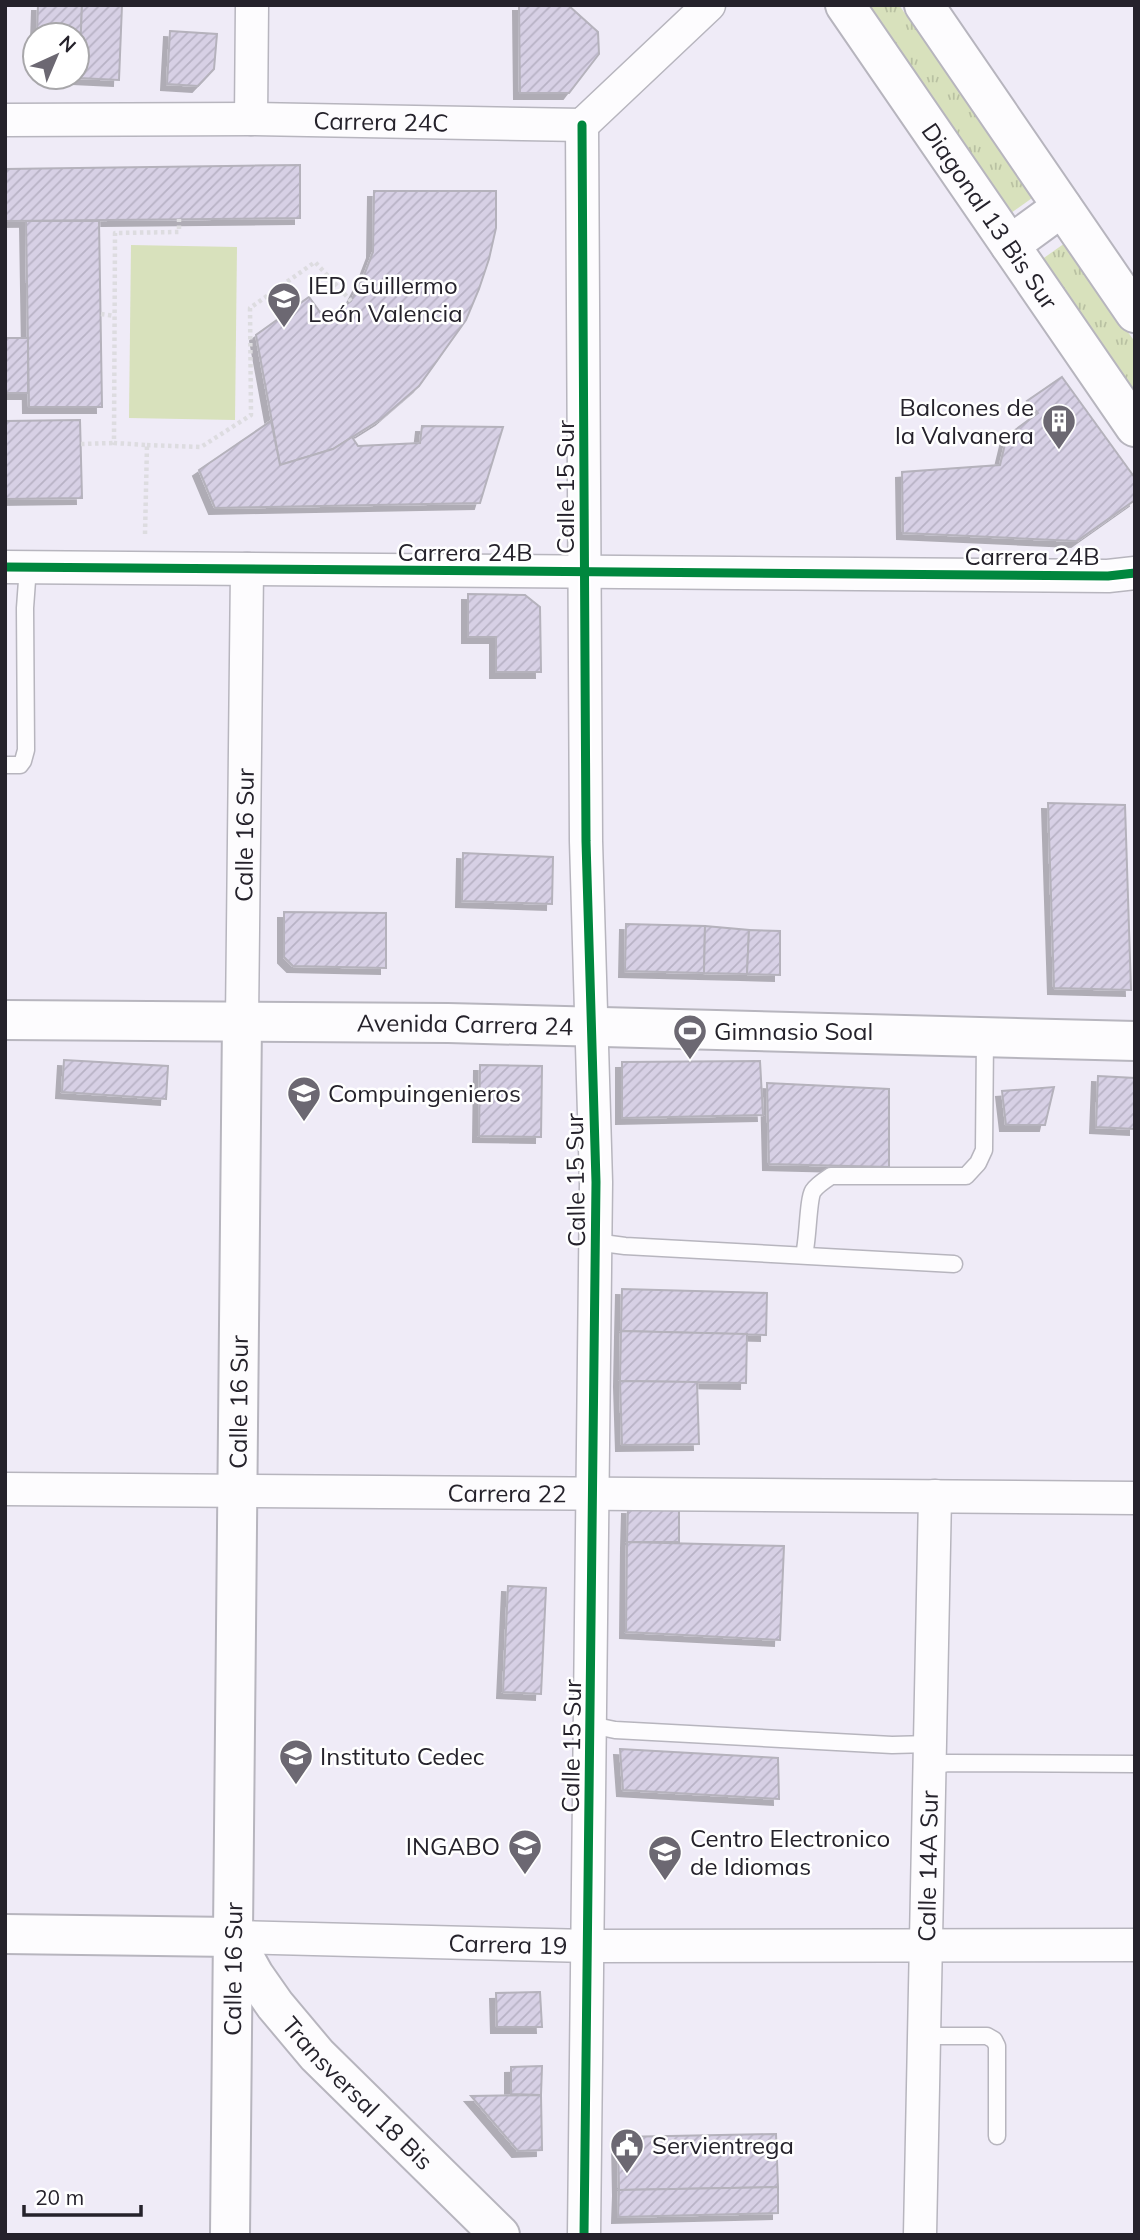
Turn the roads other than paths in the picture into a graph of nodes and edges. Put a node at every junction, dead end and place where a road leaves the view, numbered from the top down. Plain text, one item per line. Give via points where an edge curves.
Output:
1 (252, 5) edge
2 (709, 5) edge
3 (845, 5) edge
4 (923, 5) edge
5 (251, 119) junction
6 (5, 120) edge
7 (582, 125) junction
8 (1062, 207) junction
9 (1010, 244) junction
10 (1135, 313) edge
11 (1135, 427) edge
12 (16, 567) edge
13 (247, 569) junction
14 (584, 572) junction
15 (1135, 573) edge
16 (5, 765) edge
17 (5, 1020) edge
18 (242, 1021) junction
19 (591, 1026) junction
20 (985, 1037) junction
21 (1135, 1041) edge
22 (595, 1242) junction
23 (804, 1255) junction
24 (954, 1264) dead end
25 (5, 1489) edge
26 (237, 1492) junction
27 (593, 1494) junction
28 (935, 1496) junction
29 (1135, 1498) edge
30 (591, 1725) junction
31 (930, 1755) junction
32 (1135, 1764) edge
33 (5, 1934) edge
34 (233, 1937) junction
35 (926, 1945) junction
36 (1135, 1945) edge
37 (588, 1946) junction
38 (924, 2036) junction
39 (996, 2136) dead end
40 (230, 2235) edge
41 (500, 2235) edge
42 (584, 2235) edge
43 (920, 2235) edge

1 - 5 street
2 - 7 street
3 - 9 main road, Diagonal 13 Bis Sur
4 - 8 main road
5 - 6 street, Carrera 24C
5 - 7 street, Carrera 24C
7 - 14 street, Calle 15 Sur
8 - 9 main road
8 - 10 main road
9 - 11 main road, Diagonal 13 Bis Sur
12 - 13 street, Carrera 24B
12 - 16 lane via 25,608 26,750 20,765
13 - 14 street, Carrera 24B
13 - 18 street, Calle 16 Sur
14 - 15 street, Carrera 24B
14 - 19 street, Calle 15 Sur
17 - 18 main road, Avenida Carrera 24
18 - 19 main road, Avenida Carrera 24
18 - 26 main road, Calle 16 Sur
19 - 20 main road, Avenida Carrera 24
19 - 22 street, Calle 15 Sur
20 - 21 main road, Avenida Carrera 24
20 - 23 lane via 984,1150 978,1163 966,1176 831,1176 812,1192
22 - 23 lane
22 - 27 street, Calle 15 Sur
23 - 24 lane
25 - 26 street, Carrera 22
26 - 27 street, Carrera 22
26 - 34 main road, Calle 16 Sur
27 - 28 street, Carrera 22
27 - 30 street, Calle 15 Sur
28 - 29 street, Carrera 22
28 - 31 street, Calle 14A Sur
30 - 31 lane via 892,1745
30 - 37 street, Calle 15 Sur
31 - 32 lane via 948,1763
31 - 35 street, Calle 14A Sur
33 - 34 main road, Carrera 19
34 - 37 street, Carrera 19
34 - 40 main road, Calle 16 Sur
34 - 41 main road, Transversal 18 Bis via 268,1995 309,2046
35 - 36 street, Carrera 19
35 - 37 street, Carrera 19
35 - 38 street, Calle 14A Sur
37 - 42 street, Calle 15 Sur
38 - 39 lane via 987,2036 994,2040
38 - 43 street, Calle 14A Sur

